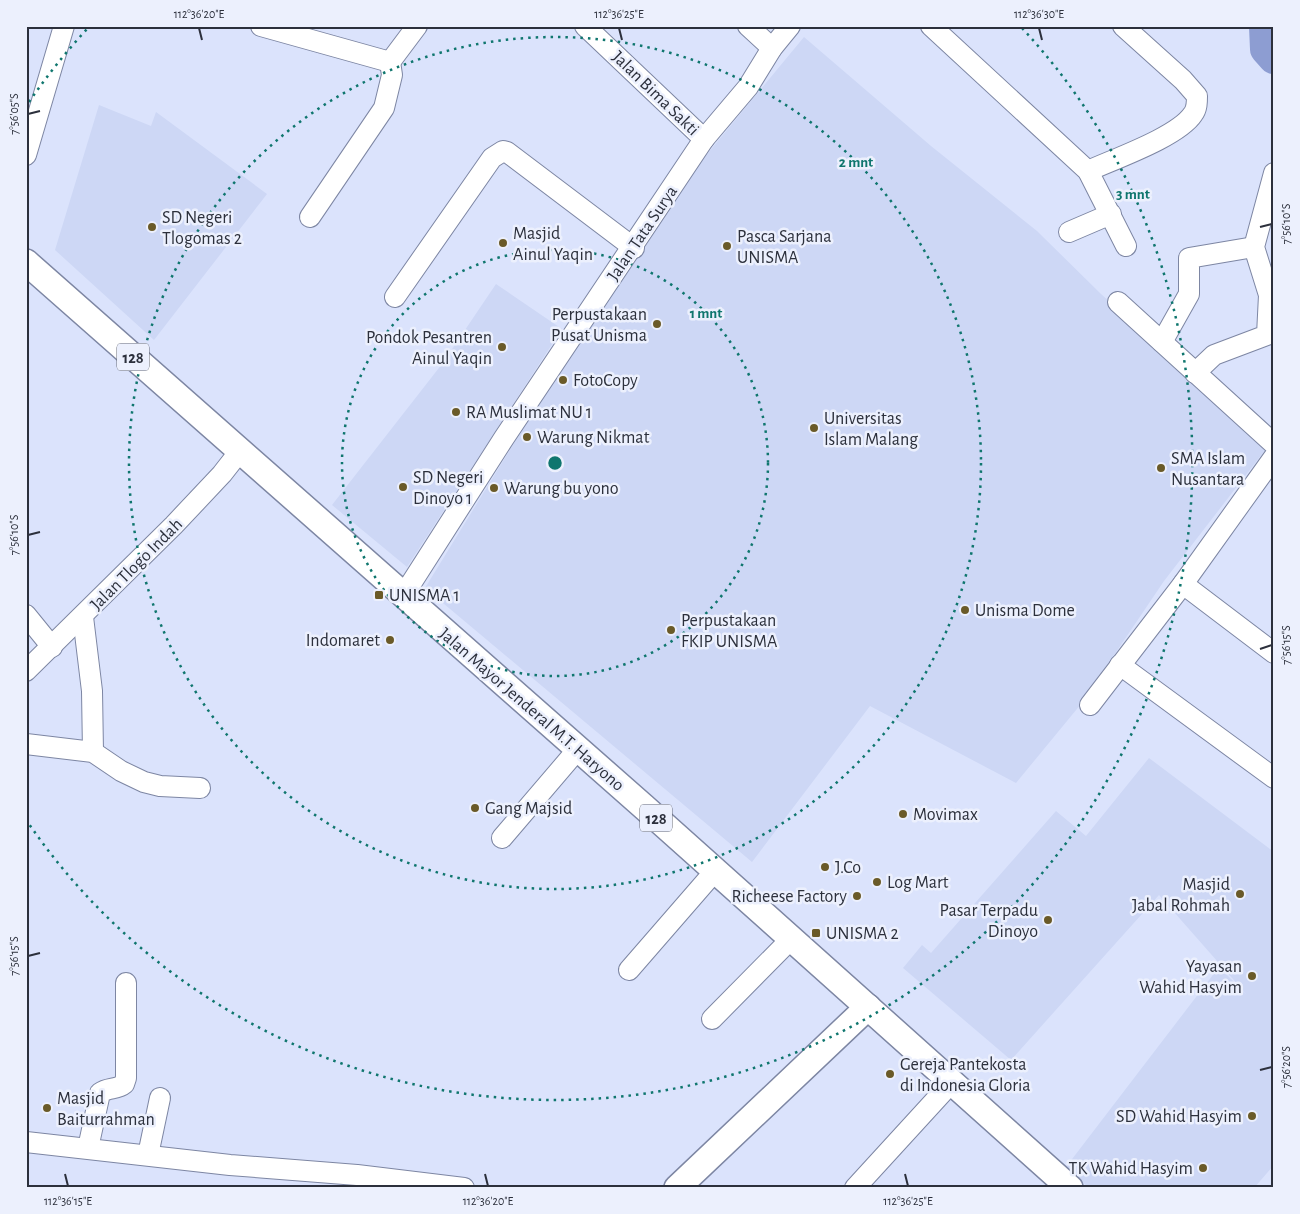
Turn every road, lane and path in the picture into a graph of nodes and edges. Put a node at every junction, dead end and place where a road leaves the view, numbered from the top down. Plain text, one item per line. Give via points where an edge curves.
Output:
1 (64, 26) edge
2 (261, 26) edge
3 (417, 26) edge
4 (584, 26) edge
5 (748, 26) edge
6 (790, 26) edge
7 (931, 26) edge
8 (1123, 26) edge
9 (772, 48) junction
10 (390, 62) junction
11 (704, 139) junction
12 (26, 155) edge
13 (1088, 171) junction
14 (1274, 173) edge
15 (1111, 214) junction
16 (310, 217) dead end
17 (1069, 232) dead end
18 (1126, 246) dead end
19 (1254, 247) junction
20 (634, 248) junction
21 (26, 262) edge
22 (395, 297) dead end
23 (1118, 302) dead end
24 (1162, 342) junction
25 (1195, 373) junction
26 (1274, 444) edge
27 (240, 451) junction
28 (1274, 457) edge
29 (1183, 584) junction
30 (403, 596) junction
31 (26, 615) edge
32 (83, 617) junction
33 (52, 647) junction
34 (1274, 652) edge
35 (1120, 665) junction
36 (26, 671) edge
37 (1090, 705) dead end
38 (26, 744) edge
39 (578, 749) junction
40 (94, 752) junction
41 (1274, 778) edge
42 (200, 788) dead end
43 (502, 838) dead end
44 (715, 871) junction
45 (790, 940) junction
46 (629, 970) dead end
47 (126, 983) dead end
48 (868, 1007) junction
49 (712, 1019) dead end
50 (952, 1082) junction
51 (160, 1098) dead end
52 (26, 1142) edge
53 (88, 1148) junction
54 (148, 1155) junction
55 (357, 1181) edge
56 (464, 1188) edge
57 (677, 1188) edge
58 (855, 1188) edge
59 (1070, 1188) edge

1 - 12 street
2 - 10 street
3 - 10 street
4 - 11 street, Jalan Bima Sakti
5 - 9 street
6 - 9 street, Jalan Tata Surya
7 - 13 street
8 - 13 street via 1184,80 1197,96 1197,105 1185,123 1162,138
9 - 11 street, Jalan Tata Surya via 748,87
10 - 16 street via 392,75 384,108
11 - 20 street, Jalan Tata Surya
13 - 15 street
14 - 19 street
15 - 17 street
15 - 18 street
19 - 24 street via 1189,258 1188,294
19 - 25 street via 1269,295 1267,335 1214,354
20 - 22 street via 503,151 492,158
20 - 30 street, Jalan Tata Surya via 582,321
21 - 27 main road, 128
23 - 24 street
24 - 25 street
25 - 26 street
27 - 30 main road, Jalan Mayor Jenderal M.T. Haryono / 128
27 - 32 street, Jalan Tlogo Indah via 222,474
28 - 29 street
29 - 34 street
29 - 35 street
30 - 39 main road, Jalan Mayor Jenderal M.T. Haryono / 128
31 - 33 street
32 - 33 street, Jalan Tlogo Indah
32 - 40 street via 92,691
33 - 36 street, Jalan Tlogo Indah
35 - 37 street
35 - 41 street
38 - 40 street
39 - 43 street
39 - 44 main road, Jalan Mayor Jenderal M.T. Haryono / 128
40 - 42 street via 144,782
44 - 45 main road, Jalan Mayor Jenderal M.T. Haryono / 128
44 - 46 street
45 - 48 main road, Jalan Mayor Jenderal M.T. Haryono / 128
45 - 49 street
47 - 53 street via 126,1078 119,1088 105,1089 100,1093
48 - 50 main road, Jalan Mayor Jenderal M.T. Haryono / 128
48 - 57 main road
50 - 58 street
50 - 59 main road, Jalan Mayor Jenderal M.T. Haryono / 128
51 - 54 street
52 - 53 street
53 - 54 street
54 - 55 street
55 - 56 street

